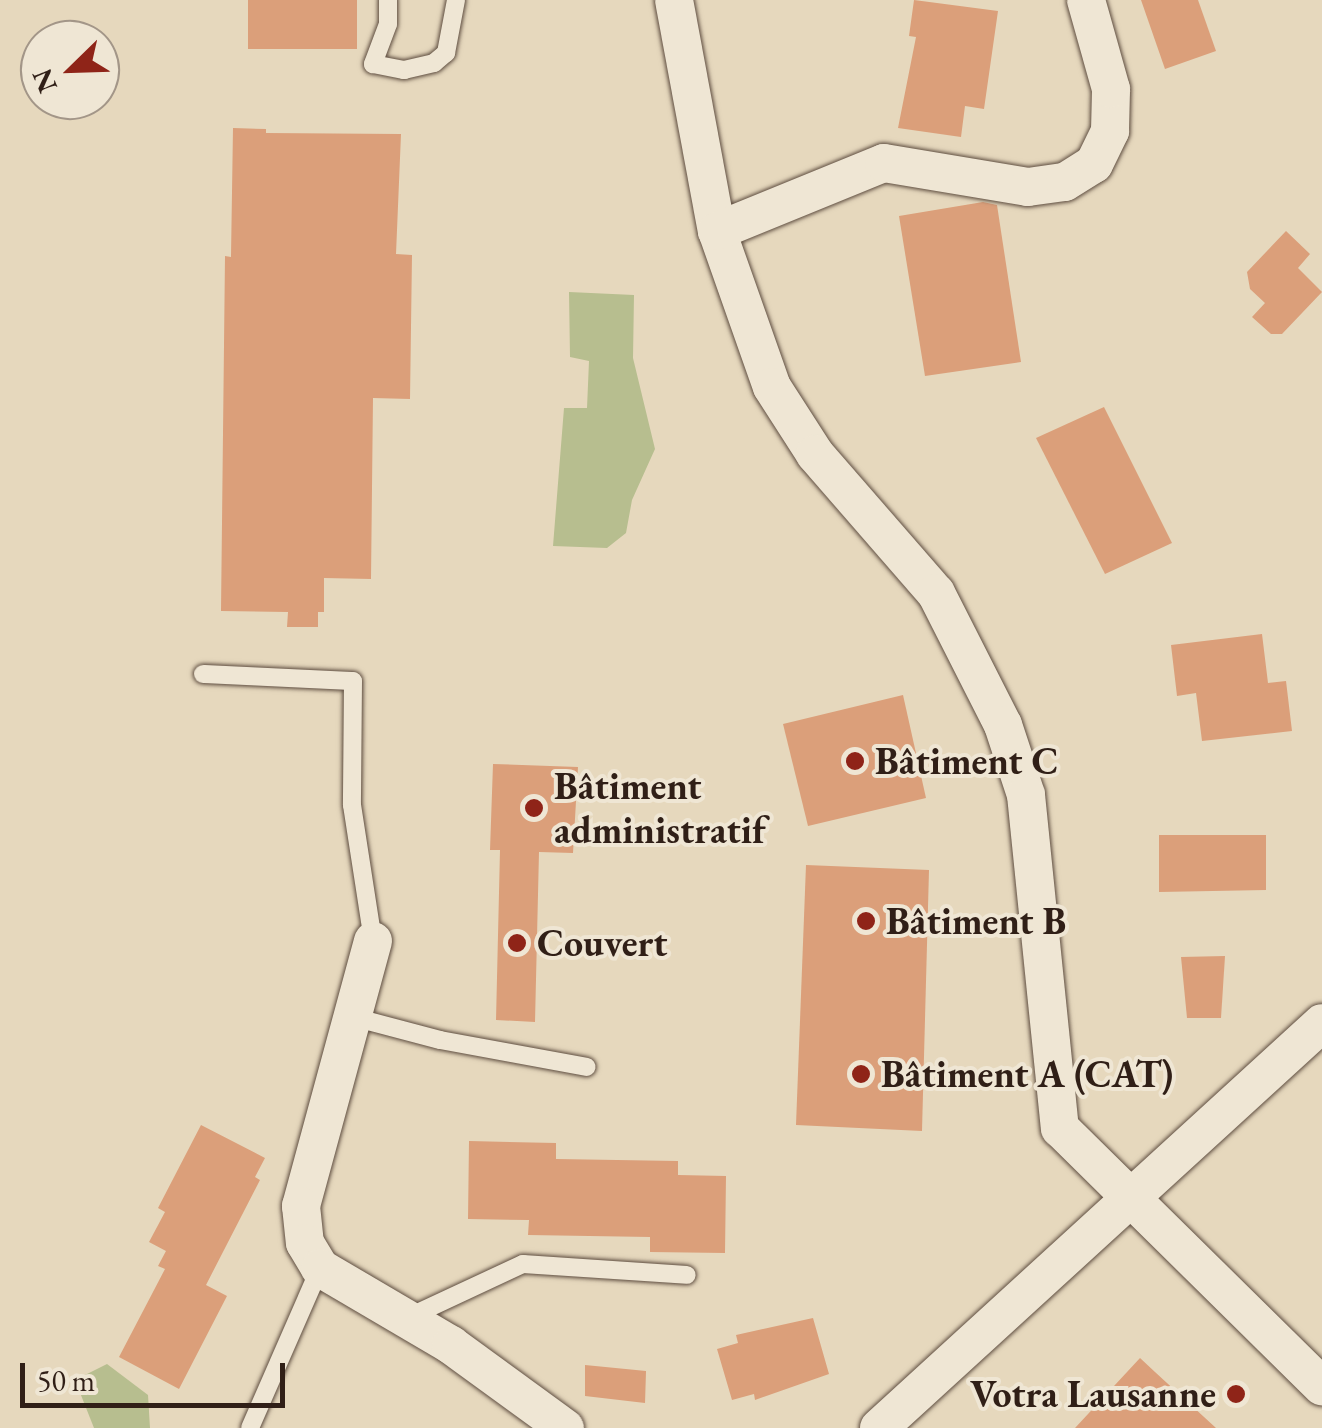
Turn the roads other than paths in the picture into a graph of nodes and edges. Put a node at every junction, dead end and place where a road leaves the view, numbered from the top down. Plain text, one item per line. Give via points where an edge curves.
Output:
1 (388, 0) edge
2 (456, 0) edge
3 (674, 0) edge
4 (1086, 0) edge
5 (717, 231) junction
6 (203, 674) dead end
7 (373, 941) joint
8 (353, 1017) junction
9 (1322, 1023) edge
10 (587, 1068) dead end
11 (1128, 1198) junction
12 (320, 1268) junction
13 (687, 1275) dead end
14 (406, 1319) junction
15 (1322, 1386) edge
16 (250, 1428) edge
17 (566, 1428) edge
18 (879, 1428) edge

1 - 2 lane via 388,24 373,64 404,70 434,63 446,52
3 - 5 street
4 - 5 street via 1111,89 1110,131 1094,164 1065,182 1028,187 884,163
5 - 11 street via 772,388 815,454 936,593 1003,725 1026,796 1060,1128
6 - 7 lane via 353,681 352,805
7 - 8 street
8 - 10 lane
8 - 12 street via 301,1206 306,1243
9 - 11 street
11 - 15 street
11 - 18 street
12 - 14 street
12 - 16 lane
13 - 14 lane via 524,1264
14 - 17 street

